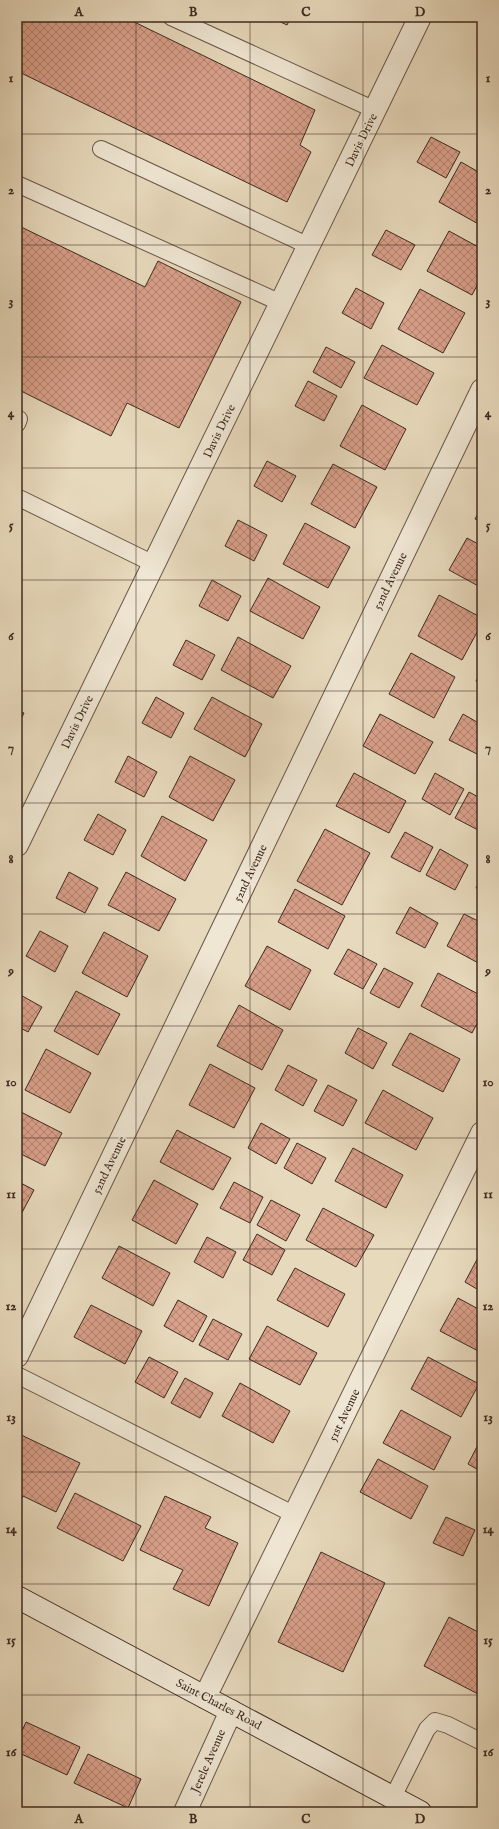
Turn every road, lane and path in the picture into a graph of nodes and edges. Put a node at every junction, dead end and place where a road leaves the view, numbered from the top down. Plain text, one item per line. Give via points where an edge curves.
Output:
1 (171, 17) edge
2 (420, 17) edge
3 (375, 110) junction
4 (101, 149) dead end
5 (17, 184) edge
6 (309, 246) junction
7 (281, 303) junction
8 (482, 390) edge
9 (17, 419) edge
10 (17, 424) edge
11 (17, 497) edge
12 (154, 564) junction
13 (17, 845) edge
14 (482, 1133) edge
15 (17, 1356) edge
16 (17, 1375) edge
17 (295, 1515) junction
18 (17, 1597) edge
19 (205, 1697) junction
20 (231, 1711) junction
21 (482, 1742) edge
22 (393, 1797) junction
23 (415, 1811) edge
24 (185, 1812) edge

1 - 3 lane
2 - 3 street, Davis Drive
3 - 6 street, Davis Drive
4 - 6 lane
5 - 7 lane
6 - 7 street, Davis Drive
7 - 12 street, Davis Drive
8 - 15 street, 52nd Avenue
9 - 10 lane
11 - 12 lane
12 - 13 street, Davis Drive
14 - 17 street, 51st Avenue
16 - 17 lane
17 - 19 street, 51st Avenue
18 - 19 street, Saint Charles Road
19 - 20 street, Saint Charles Road
20 - 22 street, Saint Charles Road
20 - 24 street, Jerele Avenue
21 - 22 lane via 435,1721 427,1729
22 - 23 street, Saint Charles Road

